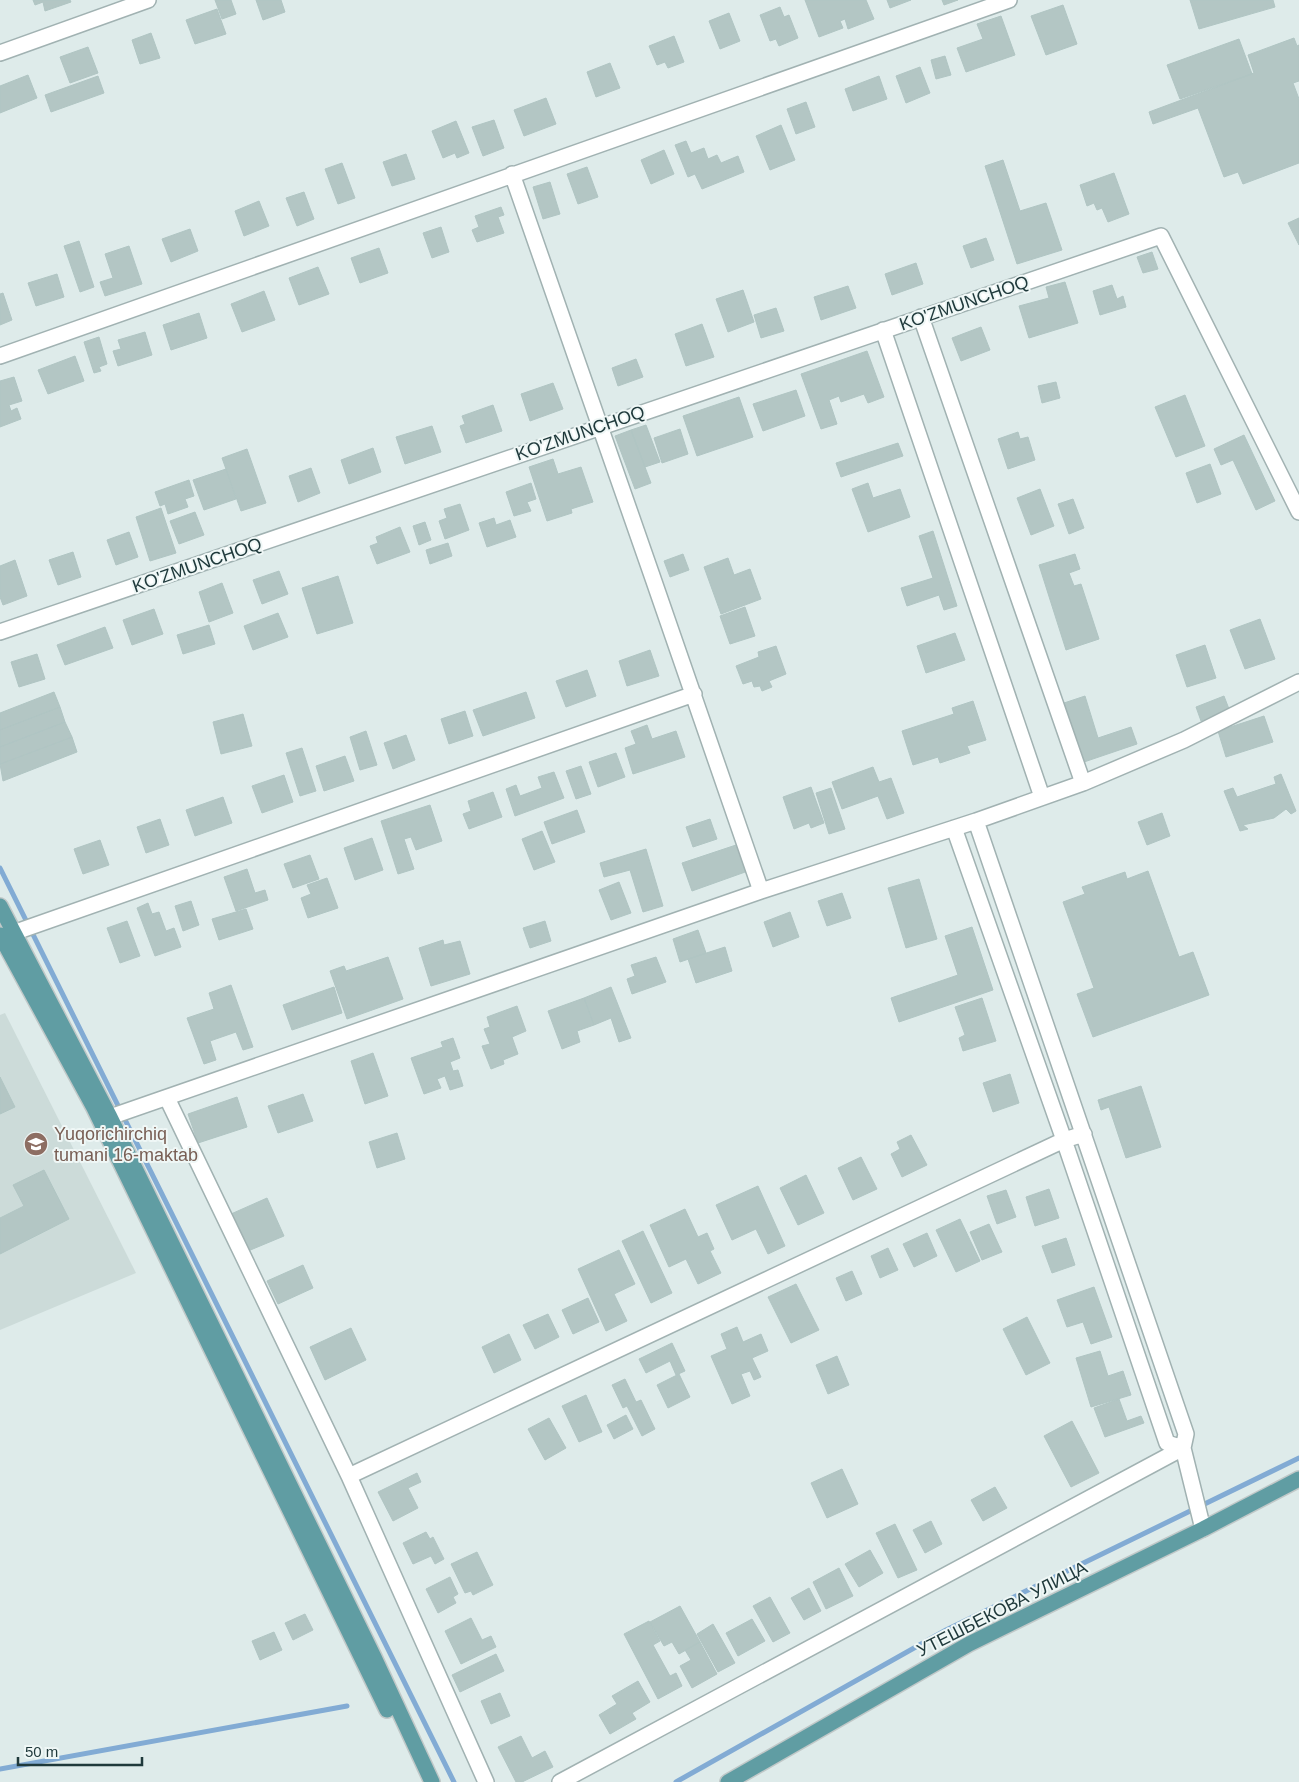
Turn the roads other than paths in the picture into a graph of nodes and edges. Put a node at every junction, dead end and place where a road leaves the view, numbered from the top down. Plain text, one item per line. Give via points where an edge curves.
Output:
1 (148, 0) edge
2 (1009, 0) edge
3 (0, 53) edge
4 (512, 174) junction
5 (921, 317) junction
6 (883, 330) junction
7 (0, 356) edge
8 (598, 427) junction
9 (1299, 512) edge
10 (0, 632) edge
11 (1299, 682) edge
12 (694, 694) junction
13 (1083, 783) junction
14 (1042, 797) junction
15 (976, 821) junction
16 (954, 828) junction
17 (761, 891) junction
18 (0, 906) edge
19 (13, 932) edge
20 (167, 1098) junction
21 (111, 1117) junction
22 (1084, 1134) junction
23 (1064, 1140) junction
24 (1183, 1448) junction
25 (349, 1476) junction
26 (1299, 1479) edge
27 (1203, 1529) junction
28 (423, 1782) edge
29 (432, 1782) edge
30 (486, 1782) edge
31 (560, 1782) edge
32 (728, 1782) edge

1 - 3 street
2 - 4 street
4 - 7 street
4 - 8 street
5 - 6 street, KO'ZMUNCHOQ
5 - 9 street, KO'ZMUNCHOQ via 1161,236
5 - 13 street
6 - 8 street, KO'ZMUNCHOQ
6 - 14 street
8 - 10 street, KO'ZMUNCHOQ
8 - 12 street
11 - 13 street via 1184,740
12 - 17 street
12 - 19 street
13 - 14 street
14 - 15 street
15 - 16 street
15 - 22 street
16 - 17 street
16 - 23 street
17 - 20 street
18 - 19 main road
19 - 21 main road
19 - 28 main road via 94,1108
20 - 21 street
20 - 25 street
21 - 29 main road
22 - 23 street
22 - 24 street via 1186,1434
23 - 24 street via 1167,1443
23 - 25 street
24 - 27 street
24 - 31 street
25 - 30 street
26 - 27 main road, УТЕШБЕКОВА УЛИЦА
27 - 32 main road, УТЕШБЕКОВА УЛИЦА via 969,1644

